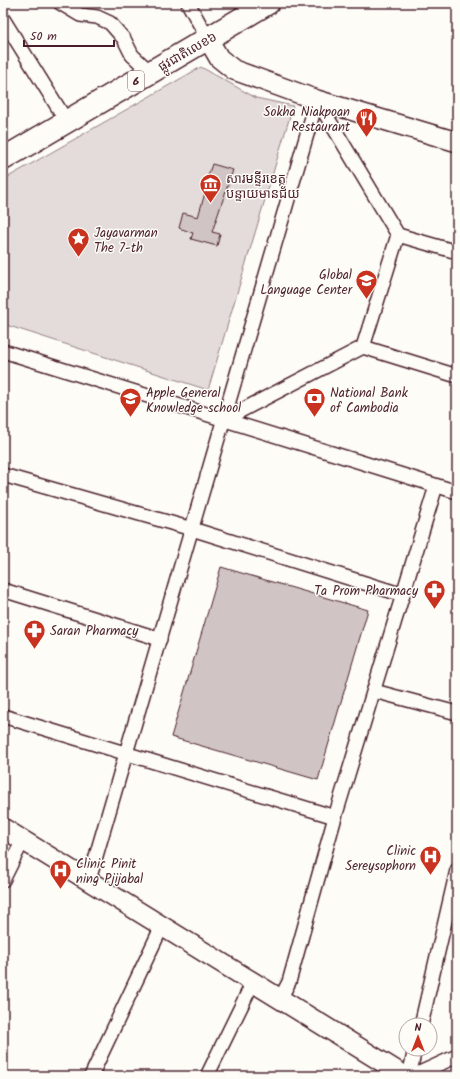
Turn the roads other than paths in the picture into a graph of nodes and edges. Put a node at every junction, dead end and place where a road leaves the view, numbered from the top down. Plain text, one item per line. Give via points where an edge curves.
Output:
1 (60, 3) edge
2 (188, 3) edge
3 (268, 3) edge
4 (3, 19) edge
5 (208, 39) junction
6 (150, 72) junction
7 (317, 100) junction
8 (67, 122) junction
9 (457, 142) edge
10 (3, 159) edge
11 (398, 235) junction
12 (457, 252) edge
13 (363, 347) junction
14 (3, 352) edge
15 (457, 376) edge
16 (225, 419) junction
17 (3, 475) edge
18 (436, 486) junction
19 (457, 492) edge
20 (192, 529) junction
21 (3, 590) edge
22 (403, 594) junction
23 (160, 639) junction
24 (374, 691) junction
25 (457, 713) edge
26 (3, 716) edge
27 (126, 754) junction
28 (335, 817) junction
29 (3, 828) edge
30 (23, 840) junction
31 (457, 870) edge
32 (3, 880) edge
33 (89, 880) junction
34 (162, 926) junction
35 (253, 982) junction
36 (280, 998) junction
37 (423, 1017) edge
38 (457, 1056) edge
39 (413, 1057) edge
40 (91, 1076) edge
41 (207, 1076) edge
42 (405, 1076) edge
43 (409, 1076) edge
44 (413, 1076) edge

1 - 6 street via 80,15 97,17 110,23 124,39 132,55
2 - 5 street
3 - 5 highway, ផ្លូវជាតិលេខ៦ / 6
4 - 8 street
5 - 6 highway, ផ្លូវជាតិលេខ៦ / 6
5 - 7 main road via 219,58 234,70
6 - 8 highway, ផ្លូវជាតិលេខ៦ / 6
7 - 9 main road
7 - 11 street
7 - 16 street
8 - 10 highway, ផ្លូវជាតិលេខ៦ / 6
11 - 12 street
11 - 13 street
13 - 15 street
13 - 16 street
14 - 16 street
16 - 18 street
16 - 20 street
17 - 20 street
18 - 19 street
18 - 22 street
20 - 22 street
20 - 23 street
21 - 23 street
22 - 24 street
23 - 27 street
24 - 25 street
24 - 28 street
26 - 27 street
27 - 28 street
27 - 33 street
28 - 36 street via 289,982
29 - 30 main road
30 - 32 street
30 - 33 main road
31 - 37 street
33 - 34 main road
34 - 35 main road
34 - 40 street
35 - 36 main road
35 - 41 street
36 - 42 main road
38 - 44 street
39 - 43 street

